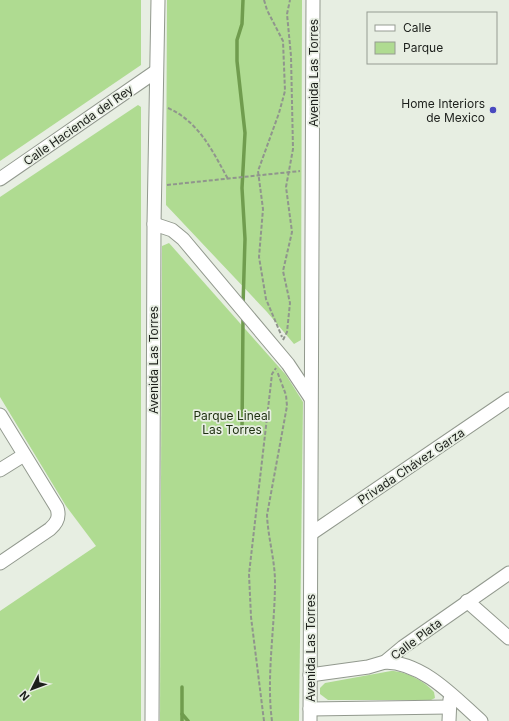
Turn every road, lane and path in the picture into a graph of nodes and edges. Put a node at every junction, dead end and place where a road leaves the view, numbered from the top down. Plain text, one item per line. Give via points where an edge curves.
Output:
1 (158, 0) edge
2 (290, 0) edge
3 (313, 0) edge
4 (155, 72) junction
5 (166, 107) dead end
6 (301, 171) dead end
7 (288, 172) junction
8 (228, 178) junction
9 (0, 179) edge
10 (166, 185) dead end
11 (154, 224) junction
12 (282, 342) dead end
13 (311, 362) junction
14 (282, 366) junction
15 (311, 398) junction
16 (509, 400) edge
17 (0, 415) edge
18 (24, 455) junction
19 (0, 470) edge
20 (312, 533) junction
21 (0, 563) edge
22 (509, 573) edge
23 (467, 601) junction
24 (509, 638) edge
25 (385, 662) junction
26 (310, 675) junction
27 (450, 693) junction
28 (450, 707) junction
29 (310, 715) edge
30 (152, 721) edge
31 (272, 721) edge
32 (449, 721) edge
33 (481, 721) edge

1 - 4 street, Avenida Las Torres
2 - 7 path via 287,14 291,56 293,149
3 - 13 street, Avenida Las Torres
4 - 9 street, Calle Hacienda del Rey
4 - 11 street, Avenida Las Torres
5 - 8 path via 179,113 201,132
6 - 7 path
7 - 8 path
7 - 12 path via 286,187 292,232 283,274 290,309 287,332
8 - 10 path
11 - 14 street via 172,230 183,239
11 - 30 street, Avenida Las Torres
13 - 14 street
13 - 15 street, Avenida Las Torres
14 - 15 street
14 - 31 path via 287,406 268,515 275,581
15 - 20 street, Avenida Las Torres
16 - 20 street, Privada Chávez Garza
17 - 18 street
18 - 19 street
18 - 21 street via 57,508 59,517 50,529
20 - 26 street, Avenida Las Torres
22 - 23 street, Calle Plata
23 - 24 street
23 - 25 street, Calle Plata
25 - 26 street, Calle Plata via 368,667
25 - 27 street via 404,664 419,671
26 - 29 street, Avenida Las Torres
27 - 28 street
27 - 33 street
28 - 29 street
28 - 32 street

